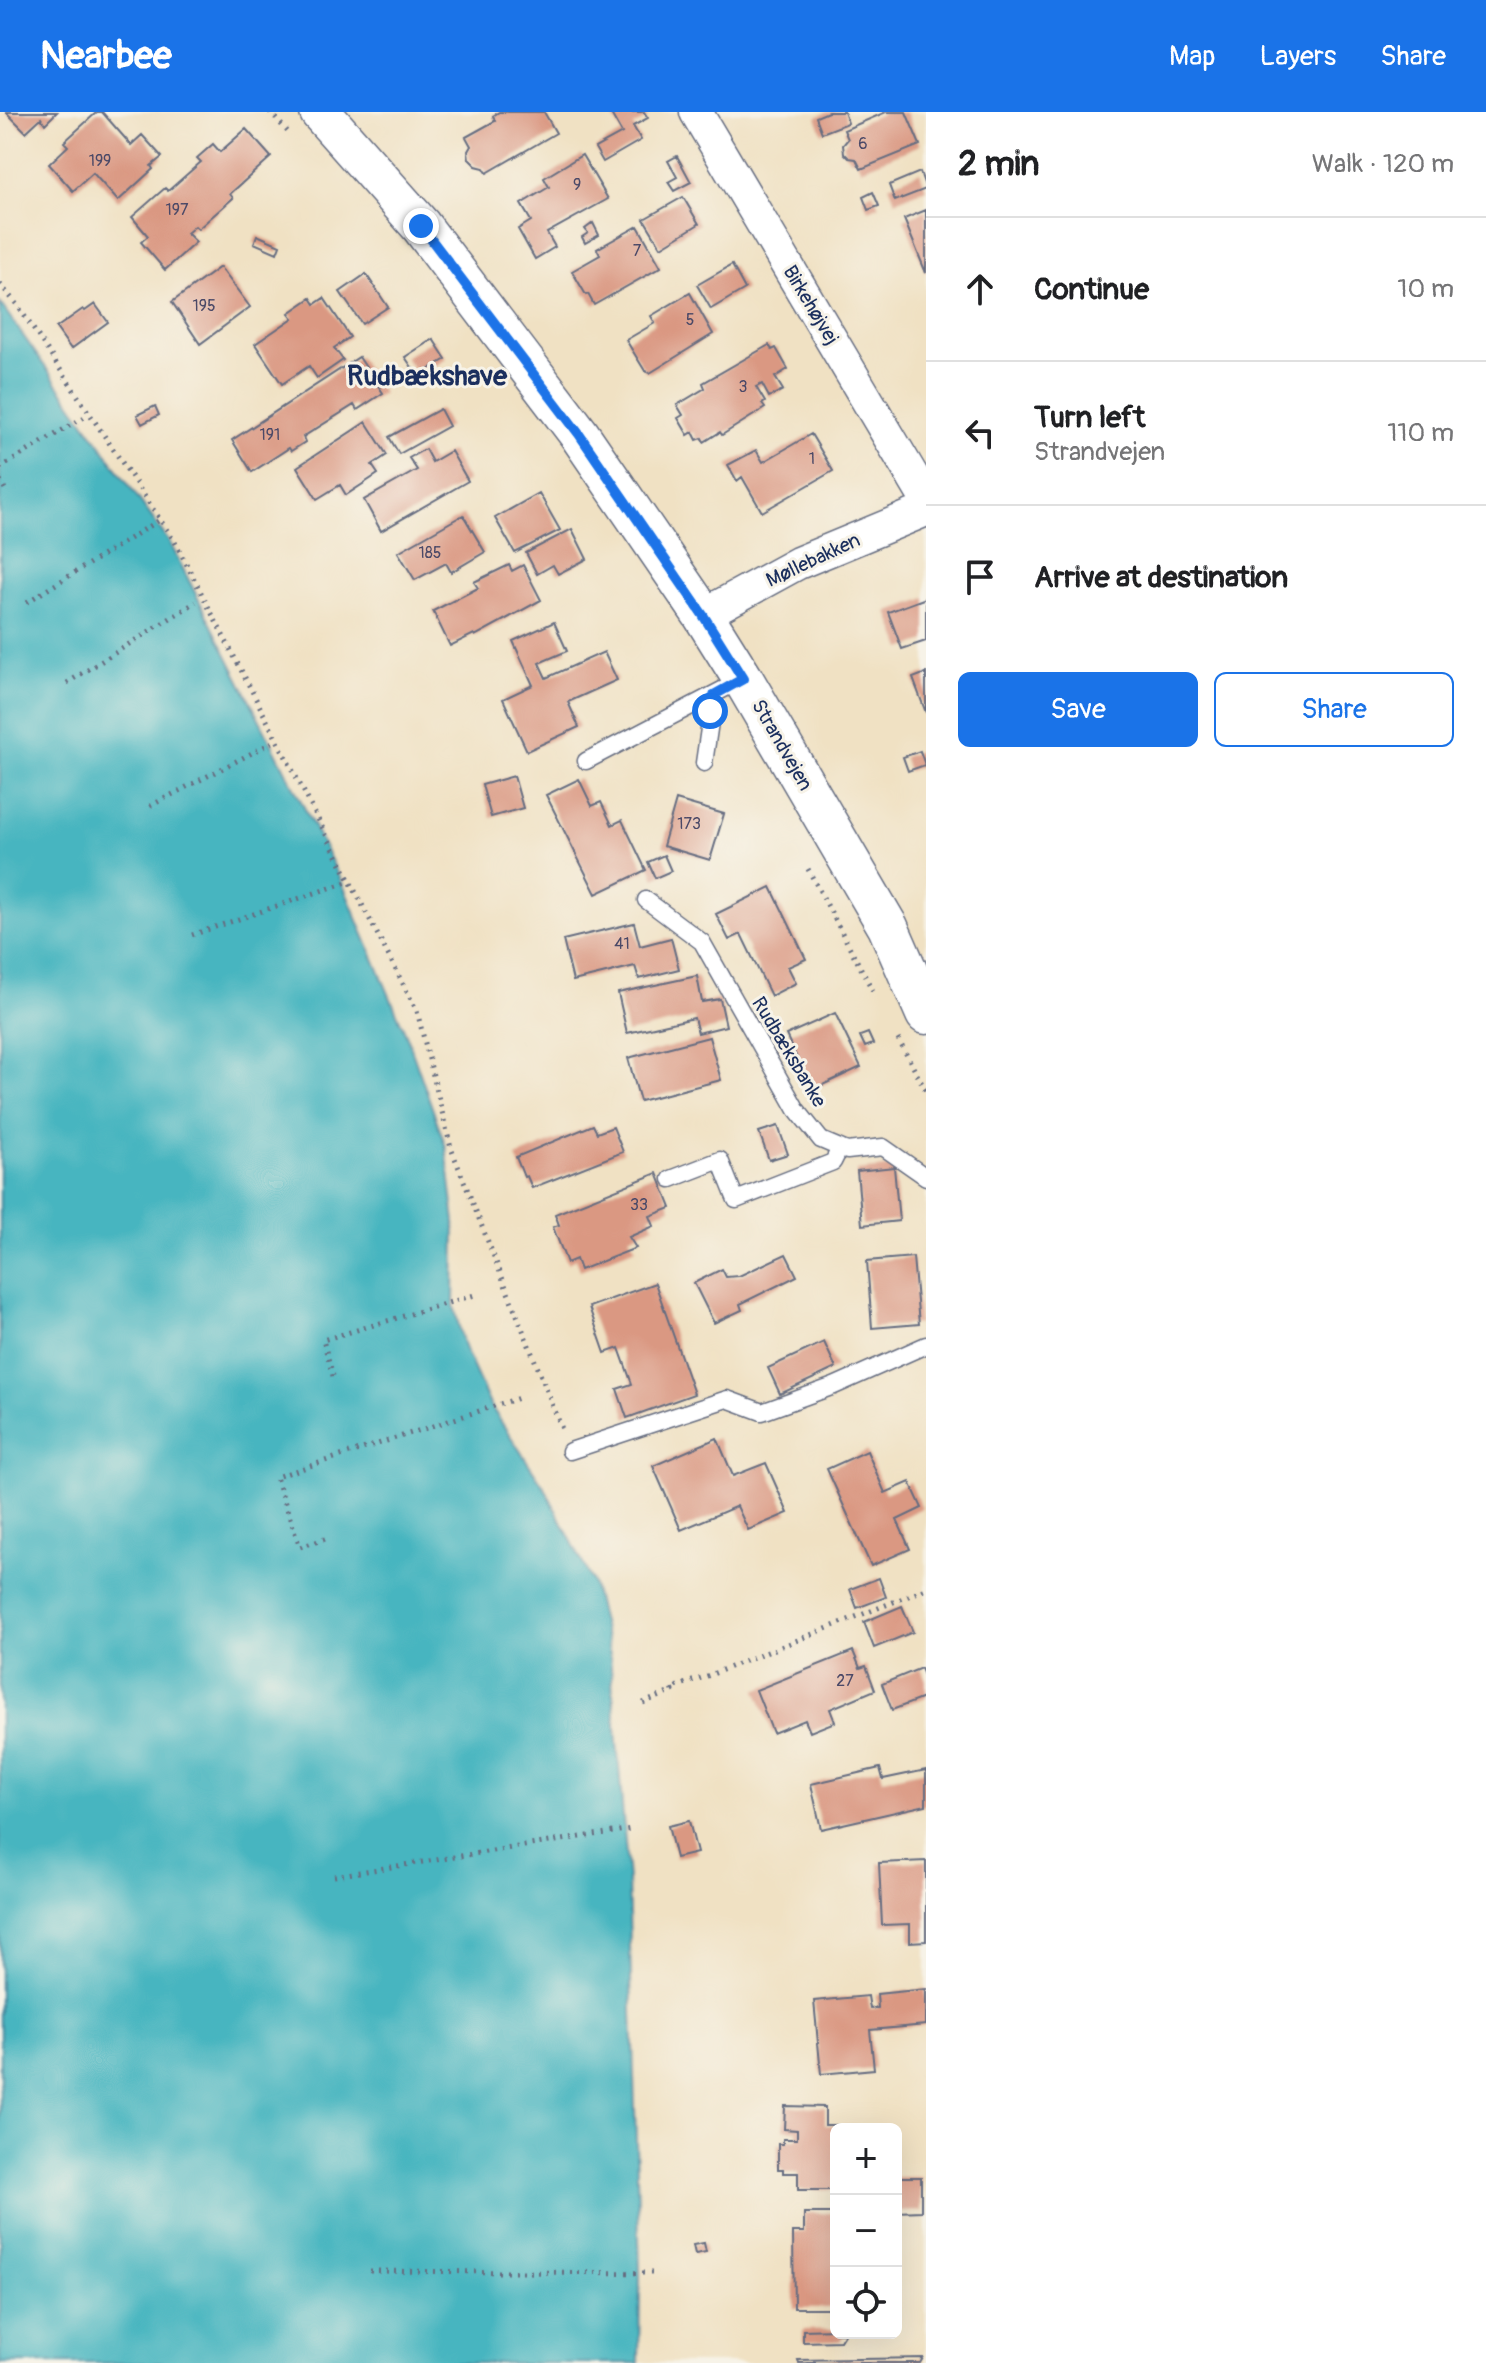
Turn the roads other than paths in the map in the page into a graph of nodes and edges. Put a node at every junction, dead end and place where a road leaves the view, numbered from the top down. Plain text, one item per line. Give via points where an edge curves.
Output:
1 (696, 112) edge
2 (305, 124) edge
3 (926, 499) edge
4 (926, 510) edge
5 (703, 615) junction
6 (729, 687) junction
7 (586, 761) dead end
8 (704, 763) dead end
9 (646, 900) dead end
10 (911, 1024) edge
11 (840, 1148) junction
12 (926, 1177) edge
13 (671, 1179) dead end
14 (926, 1345) edge
15 (570, 1451) road end

1 - 3 street, Birkehøjvej
2 - 5 street, Strandvejen via 421,226 579,434
4 - 5 street, Møllebakken via 798,563
5 - 6 street, Strandvejen
6 - 7 lane
6 - 8 lane
6 - 10 street, Strandvejen via 888,927
9 - 11 lane, Rudbæksbanke via 702,942 797,1110 821,1140
11 - 12 lane via 883,1147
11 - 13 lane via 833,1162 736,1200 720,1160
14 - 15 lane via 762,1412 727,1399

